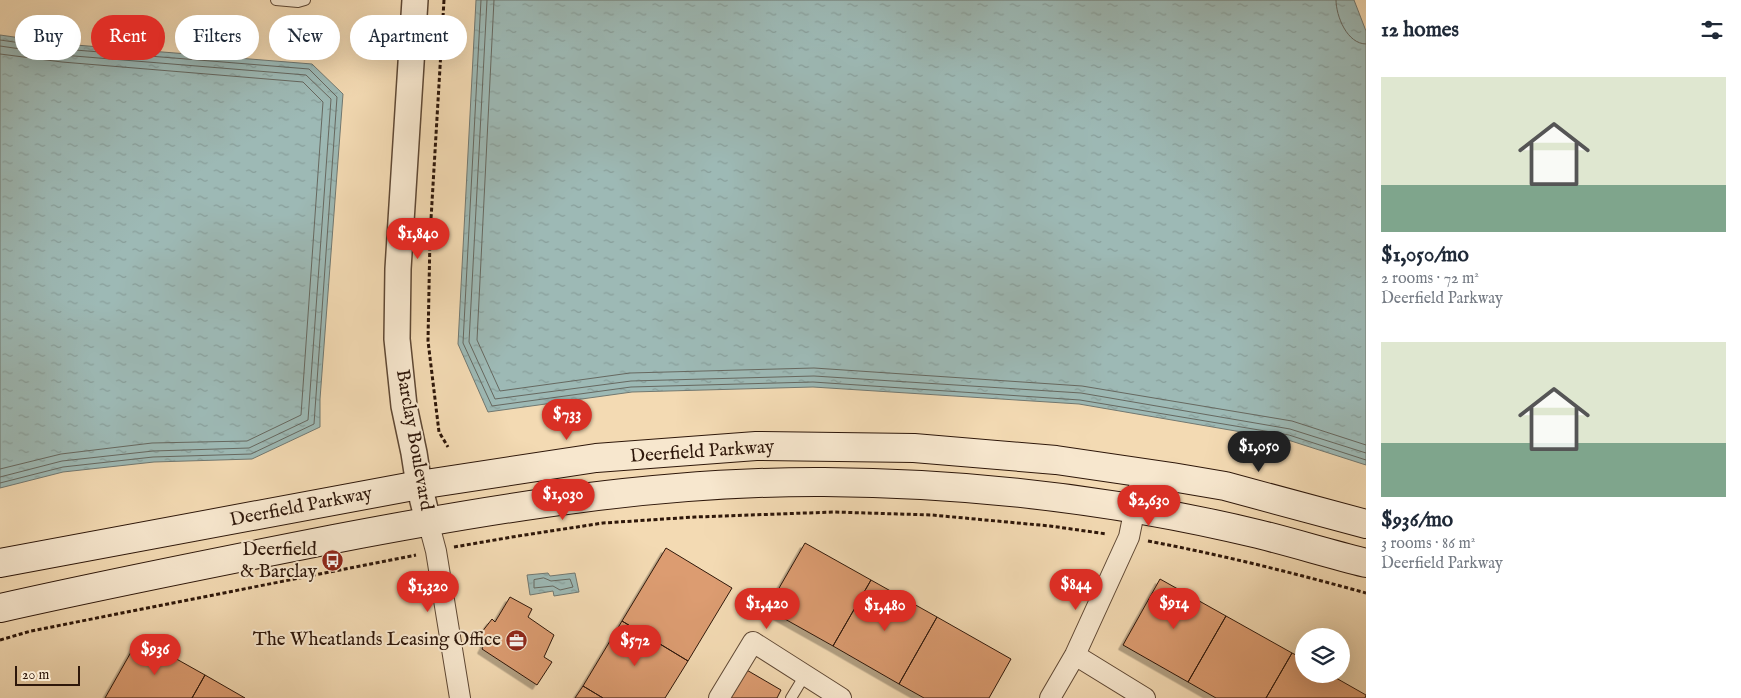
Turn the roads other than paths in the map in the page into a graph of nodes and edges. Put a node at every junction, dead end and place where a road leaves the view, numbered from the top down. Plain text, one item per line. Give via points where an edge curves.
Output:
1 (276, 0) edge
2 (305, 0) edge
3 (415, 0) edge
4 (1142, 472) junction
5 (419, 485) junction
6 (1134, 510) junction
7 (428, 521) junction
8 (1366, 524) edge
9 (1366, 563) edge
10 (0, 564) edge
11 (0, 608) edge
12 (1075, 655) junction
13 (805, 675) junction
14 (460, 698) edge
15 (719, 698) edge
16 (791, 698) edge
17 (841, 698) edge
18 (1050, 698) edge
19 (1146, 698) edge

1 - 2 lane
3 - 5 street, Barclay Boulevard via 398,269 398,339 404,406
4 - 5 main road, Deerfield Parkway via 1056,460 914,448 756,446 596,458
4 - 6 street
4 - 8 main road, Deerfield Parkway via 1225,486
5 - 7 street, Barclay Boulevard
5 - 10 main road, Deerfield Parkway
6 - 7 main road, Deerfield Parkway via 987,490 824,482 700,485 554,501
6 - 9 main road, Deerfield Parkway via 1257,534
6 - 12 street via 1129,537
7 - 11 main road, Deerfield Parkway
7 - 14 street via 436,551
12 - 18 street
12 - 19 street
13 - 15 street via 753,642
13 - 16 lane
13 - 17 street

